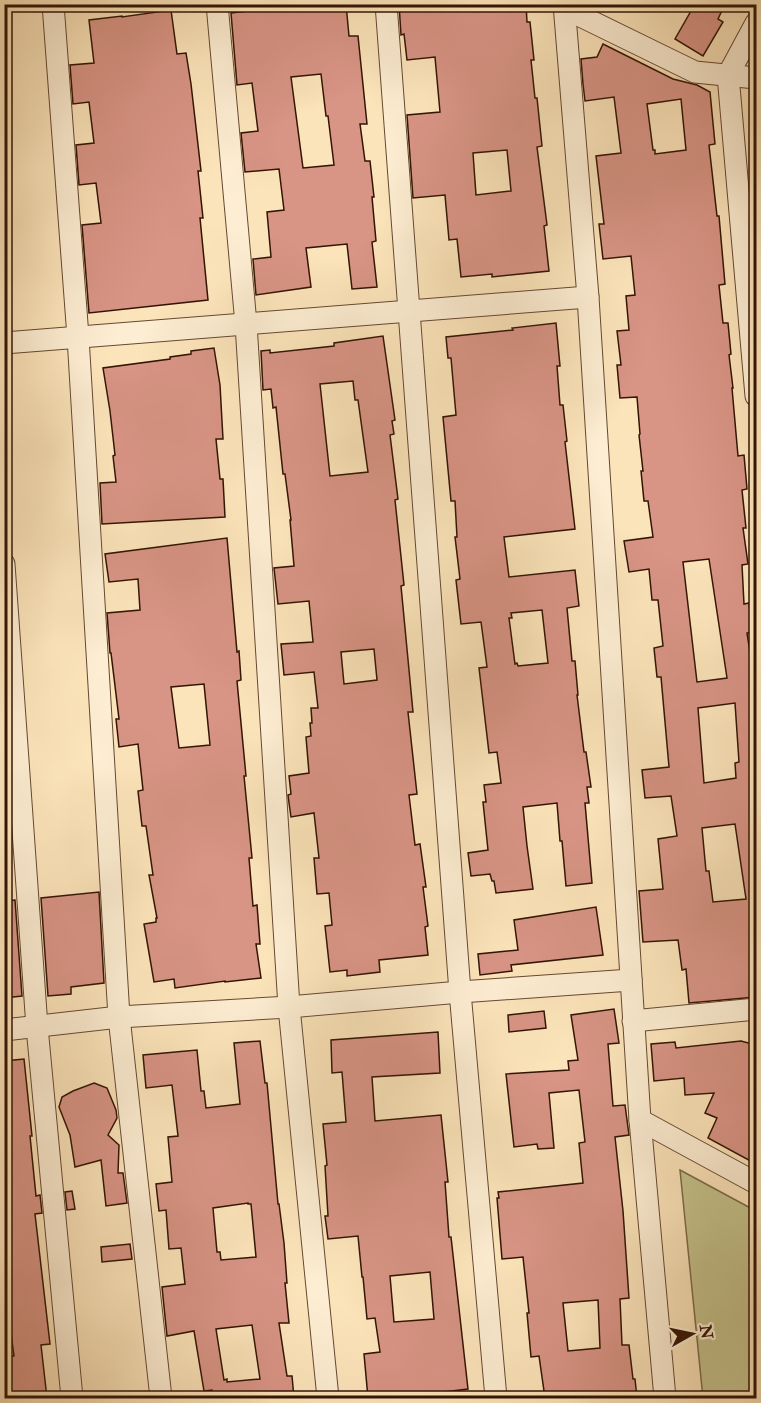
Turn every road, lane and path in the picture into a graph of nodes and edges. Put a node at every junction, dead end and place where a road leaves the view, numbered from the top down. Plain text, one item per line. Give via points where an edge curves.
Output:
1 (53, 4) edge
2 (217, 4) edge
3 (386, 4) edge
4 (564, 6) edge
5 (756, 23) edge
6 (728, 75) junction
7 (756, 78) edge
8 (588, 297) junction
9 (410, 311) junction
10 (246, 324) junction
11 (78, 337) junction
12 (4, 343) edge
13 (756, 396) edge
14 (4, 564) edge
15 (631, 980) junction
16 (460, 992) junction
17 (289, 1006) junction
18 (756, 1009) edge
19 (119, 1017) junction
20 (633, 1021) junction
21 (37, 1027) junction
22 (4, 1030) edge
23 (640, 1120) junction
24 (756, 1183) edge
25 (72, 1398) edge
26 (161, 1398) edge
27 (328, 1398) edge
28 (496, 1398) edge
29 (665, 1398) edge

1 - 11 street
2 - 10 street
3 - 9 street
4 - 6 street via 695,72
4 - 8 street
5 - 6 street
6 - 7 street
6 - 13 street
8 - 9 street
8 - 15 street
9 - 10 street
9 - 16 street
10 - 11 street
10 - 17 street
11 - 12 street
11 - 19 street
14 - 21 street
15 - 16 street
15 - 20 street
16 - 17 street
16 - 28 street
17 - 19 street
17 - 27 street
18 - 20 street
19 - 21 street
19 - 26 street
20 - 23 street
21 - 22 street
21 - 25 street
23 - 24 street
23 - 29 street

